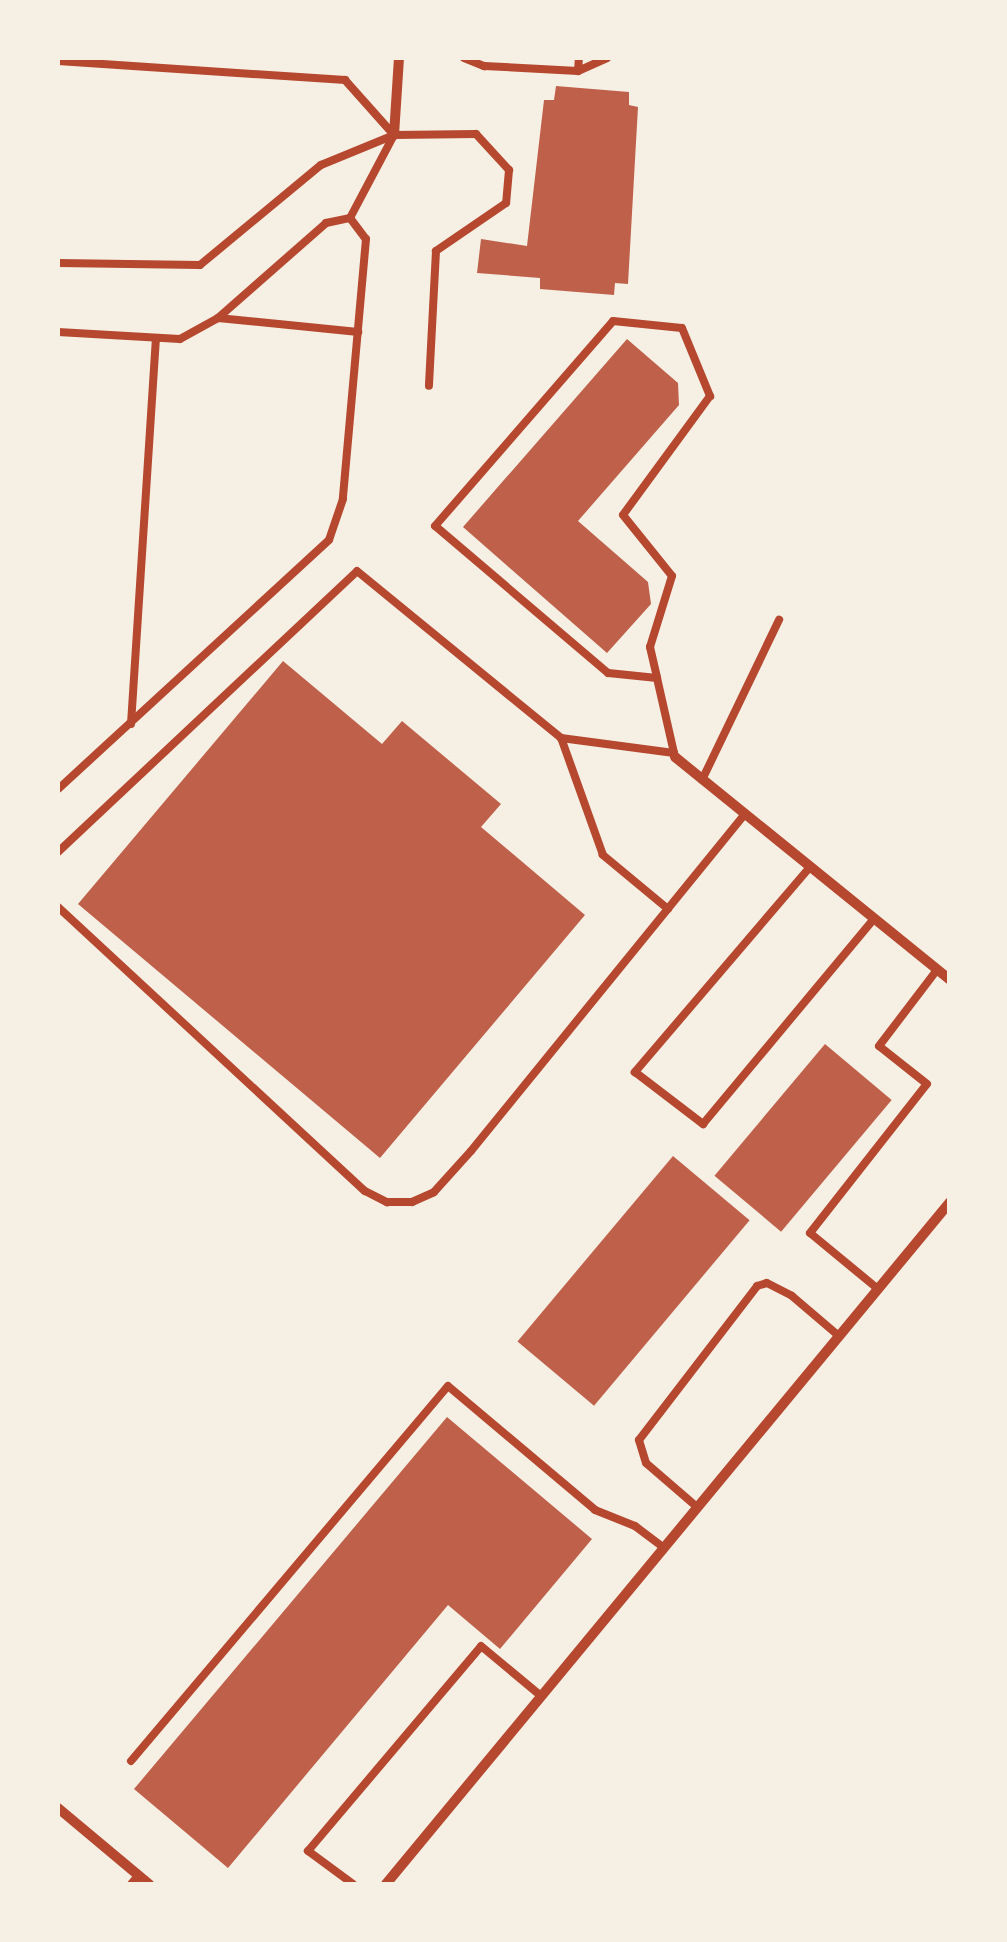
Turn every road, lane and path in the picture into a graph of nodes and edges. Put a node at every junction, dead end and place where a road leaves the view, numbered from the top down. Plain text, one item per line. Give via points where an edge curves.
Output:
1 (168, 58) edge
2 (399, 58) edge
3 (464, 58) edge
4 (579, 58) edge
5 (607, 58) edge
6 (85, 60) edge
7 (58, 61) edge
8 (167, 70) junction
9 (578, 71) junction
10 (394, 135) junction
11 (350, 218) junction
12 (58, 263) edge
13 (218, 318) junction
14 (58, 332) edge
15 (358, 332) junction
16 (156, 340) junction
17 (428, 386) dead end
18 (779, 620) dead end
19 (657, 678) junction
20 (131, 724) junction
21 (560, 738) junction
22 (675, 755) junction
23 (702, 780) junction
24 (58, 789) edge
25 (745, 814) junction
26 (58, 852) edge
27 (810, 867) junction
28 (58, 907) edge
29 (668, 909) junction
30 (874, 918) junction
31 (937, 970) junction
32 (950, 980) edge
33 (950, 1202) edge
34 (878, 1288) junction
35 (839, 1336) junction
36 (697, 1508) junction
37 (664, 1548) junction
38 (541, 1696) junction
39 (131, 1762) dead end
40 (58, 1808) edge
41 (135, 1880) edge
42 (149, 1884) edge
43 (353, 1884) edge
44 (386, 1884) edge

1 - 8 lane
2 - 10 street
3 - 9 lane via 484,66
4 - 9 lane
5 - 9 lane
6 - 7 lane
6 - 8 lane
8 - 10 lane via 345,80
10 - 11 lane
10 - 12 lane via 321,165 200,264
10 - 17 lane via 476,134 509,170 506,202 436,251
11 - 13 lane via 326,223
11 - 15 lane via 366,239
13 - 15 lane
13 - 16 lane via 180,338
14 - 16 lane
15 - 20 lane via 343,499 329,540
16 - 20 lane
18 - 23 lane
19 - 19 lane via 650,647 672,576 623,515 710,396 682,328 613,322 434,526 608,673
19 - 22 lane
20 - 24 lane
21 - 22 lane
21 - 26 lane via 357,571
21 - 29 lane via 603,855
22 - 23 street
23 - 25 street
25 - 27 street
25 - 29 lane
27 - 30 street
27 - 30 lane via 635,1072 703,1124
28 - 29 lane via 365,1192 387,1202 434,1192
30 - 31 street
31 - 32 street
31 - 34 lane via 879,1046 927,1084 810,1233
33 - 34 street
34 - 35 street
35 - 36 street
35 - 36 lane via 792,1296 767,1283 757,1286 639,1440 646,1463
36 - 37 street
37 - 38 street
37 - 39 lane via 636,1526 595,1510 448,1386
38 - 43 lane via 481,1646 308,1851
38 - 44 street
40 - 41 street
41 - 42 street

